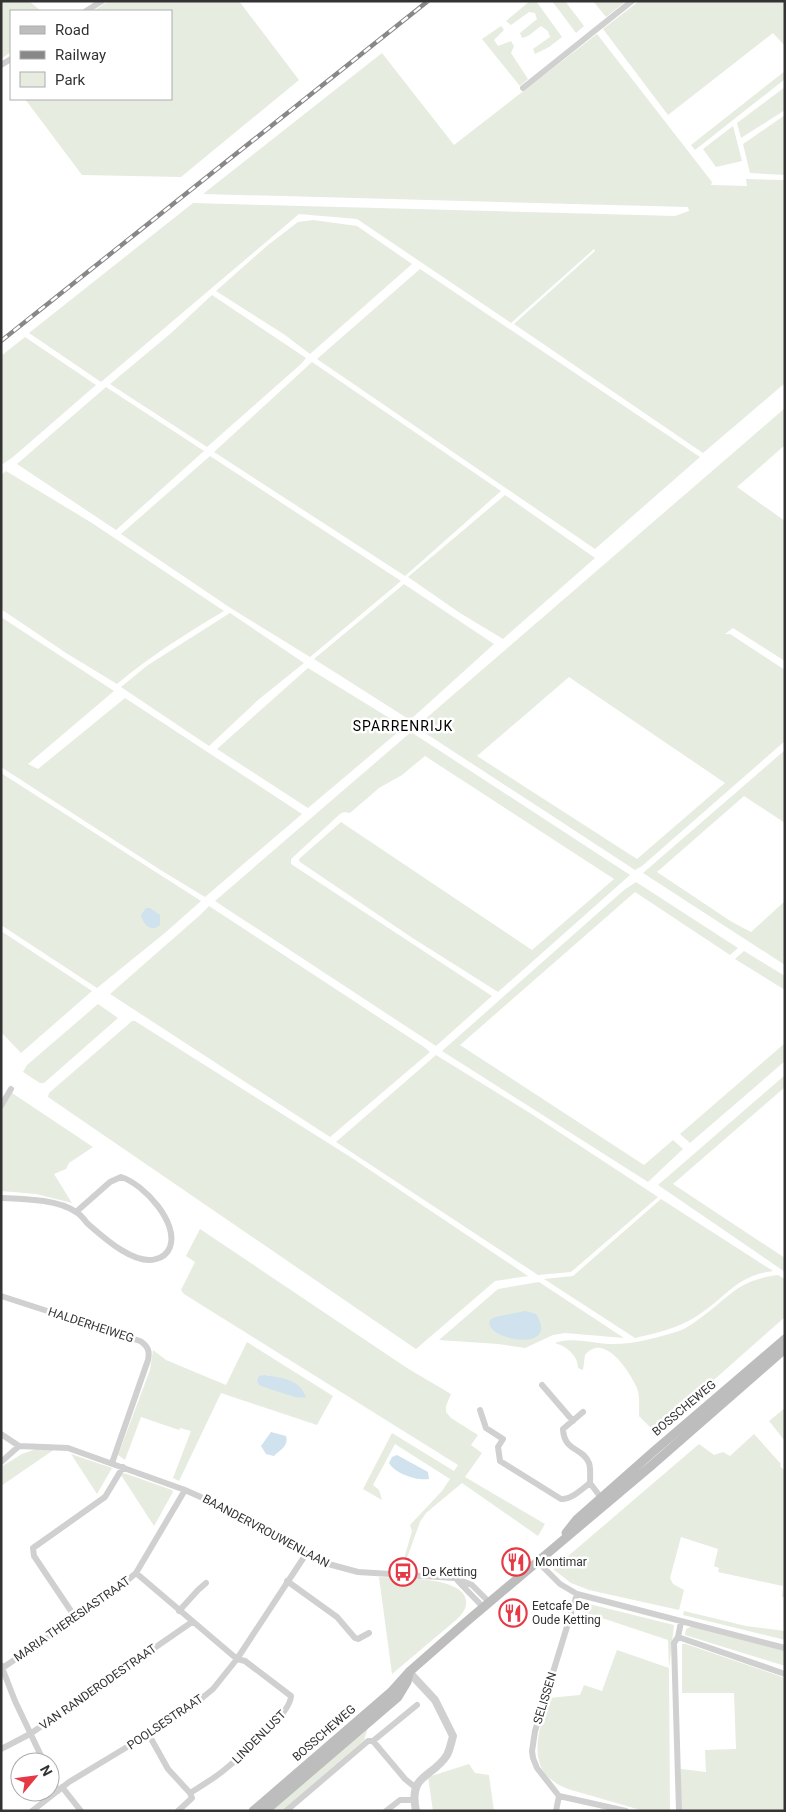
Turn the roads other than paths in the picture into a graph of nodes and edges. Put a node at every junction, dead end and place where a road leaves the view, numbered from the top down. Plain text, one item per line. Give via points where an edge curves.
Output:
1 (102, 1) edge
2 (632, 1) edge
3 (88, 10) edge
4 (523, 88) dead end
5 (11, 1089) dead end
6 (1, 1106) edge
7 (1, 1198) edge
8 (76, 1212) junction
9 (1, 1296) edge
10 (785, 1339) edge
11 (785, 1349) edge
12 (542, 1385) dead end
13 (480, 1410) dead end
14 (583, 1412) dead end
15 (573, 1421) junction
16 (1, 1434) edge
17 (19, 1446) junction
18 (1, 1462) edge
19 (112, 1463) junction
20 (123, 1467) junction
21 (590, 1483) junction
22 (185, 1490) junction
23 (603, 1501) junction
24 (306, 1554) junction
25 (537, 1561) junction
26 (136, 1573) junction
27 (287, 1581) junction
28 (206, 1584) dead end
29 (577, 1594) junction
30 (486, 1605) junction
31 (180, 1611) junction
32 (75, 1617) junction
33 (192, 1622) junction
34 (681, 1622) junction
35 (369, 1634) dead end
36 (678, 1637) junction
37 (785, 1648) edge
38 (237, 1659) junction
39 (2, 1667) edge
40 (409, 1672) junction
41 (785, 1674) edge
42 (417, 1705) dead end
43 (30, 1734) junction
44 (149, 1735) junction
45 (374, 1742) junction
46 (1, 1749) edge
47 (39, 1752) edge
48 (416, 1788) junction
49 (60, 1789) joint
50 (190, 1793) junction
51 (560, 1796) junction
52 (414, 1800) junction
53 (43, 1802) edge
54 (32, 1811) edge
55 (81, 1811) edge
56 (178, 1811) edge
57 (253, 1811) edge
58 (265, 1811) edge
59 (286, 1811) edge
60 (386, 1811) edge
61 (416, 1811) edge
62 (556, 1811) edge
63 (626, 1811) edge
64 (679, 1811) edge

1 - 3 street
2 - 4 street
5 - 6 street
7 - 8 street via 50,1202
8 - 8 street via 110,1182 121,1177 128,1179 161,1211 173,1239 169,1251 160,1259 141,1259 108,1241
9 - 19 street, HALDERHEIWEG via 140,1341 147,1347 150,1353 148,1360
10 - 23 main road, BOSSCHEWEG
11 - 23 main road, BOSSCHEWEG via 651,1466
12 - 15 street
13 - 21 street via 486,1428 503,1439 498,1447 500,1461 561,1499 570,1498
14 - 15 street
15 - 21 street via 563,1429 564,1437 567,1444 587,1459
16 - 17 street
17 - 18 street
17 - 19 street, BAANDERVROUWENLAAN via 68,1448
19 - 20 street, BAANDERVROUWENLAAN
20 - 22 street, BAANDERVROUWENLAAN
20 - 32 street via 105,1497 33,1548 34,1556
21 - 23 street
22 - 24 street, BAANDERVROUWENLAAN via 234,1512
22 - 26 street, MARIA THERESIASTRAAT
23 - 25 main road, BOSSCHEWEG via 577,1519 558,1543
24 - 27 street, POOLSESTRAAT
24 - 30 street, BAANDERVROUWENLAAN via 321,1562 358,1572 456,1578 472,1585
25 - 29 street via 560,1584
25 - 30 main road, BOSSCHEWEG
26 - 31 street
26 - 32 street, MARIA THERESIASTRAAT via 114,1592
27 - 35 street via 337,1617 355,1638
27 - 38 street, POOLSESTRAAT
28 - 31 street
29 - 34 street
29 - 51 street, SELISSEN via 535,1731 532,1751 537,1768
30 - 40 main road, BOSSCHEWEG
31 - 33 street
32 - 39 street, MARIA THERESIASTRAAT
33 - 38 street
33 - 43 street, VAN RANDERODESTRAAT
34 - 36 street
34 - 37 street
36 - 41 street
36 - 64 street via 674,1644 674,1658
38 - 44 street, POOLSESTRAAT via 213,1689
38 - 50 street, LINDENLUST via 290,1696 291,1701 244,1753
39 - 43 street
40 - 48 street via 434,1700 453,1736 446,1756 422,1777
40 - 57 main road, BOSSCHEWEG via 391,1692
40 - 58 main road, BOSSCHEWEG via 398,1697
42 - 45 street
43 - 46 street, VAN RANDERODESTRAAT
43 - 47 street
44 - 49 street, POOLSESTRAAT
44 - 50 street via 168,1769
45 - 48 street
45 - 59 street via 368,1741
48 - 52 street
49 - 55 street
50 - 56 street, LINDENLUST via 192,1798
51 - 62 street
51 - 63 street
52 - 60 street via 400,1800
52 - 61 street
53 - 54 street, POOLSESTRAAT

